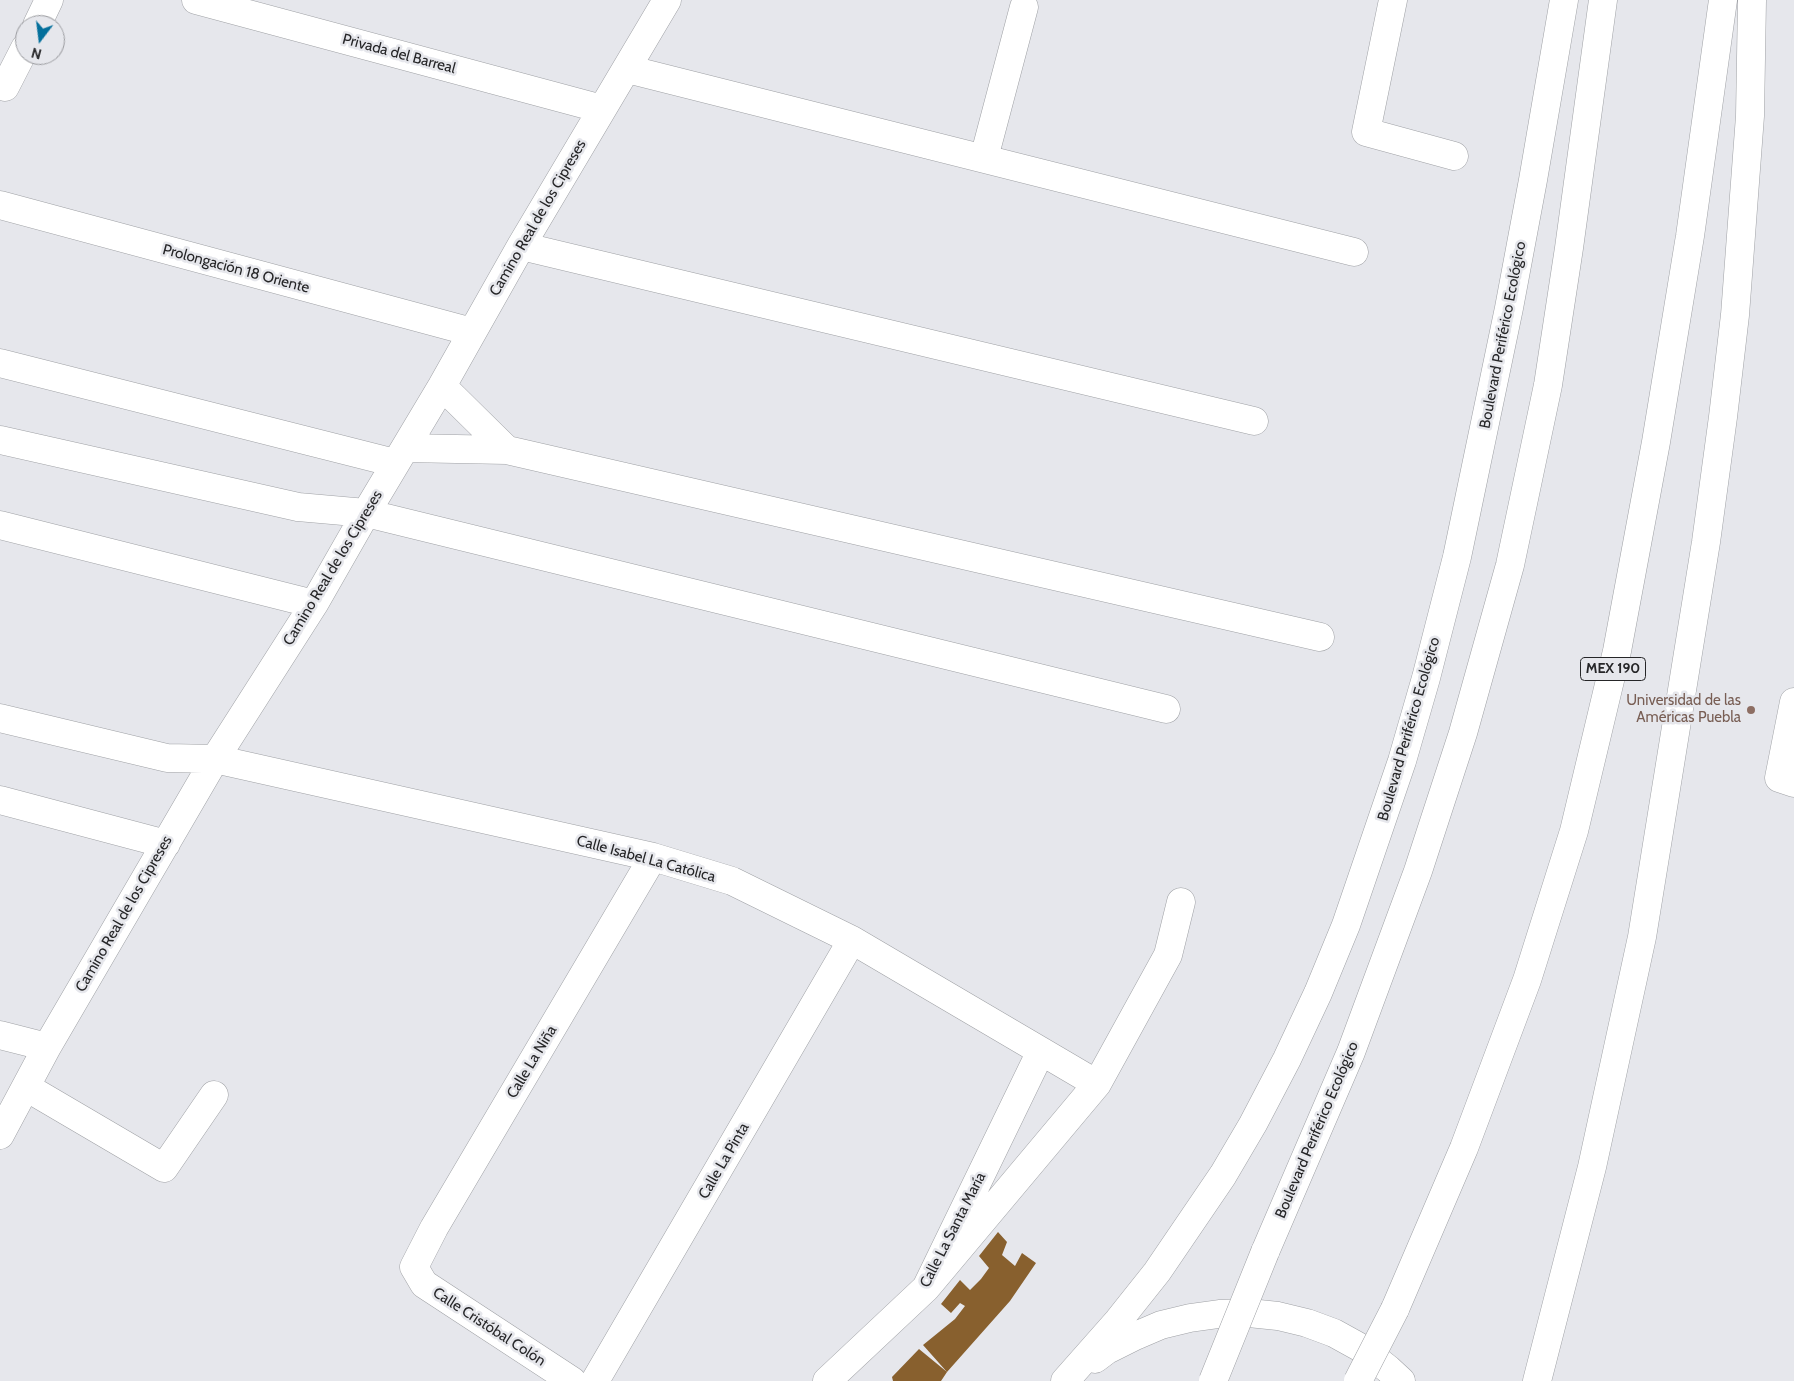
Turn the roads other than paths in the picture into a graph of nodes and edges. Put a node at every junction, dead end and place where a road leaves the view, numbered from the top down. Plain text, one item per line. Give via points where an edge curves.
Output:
1 (49, 0) edge
2 (196, 0) edge
3 (667, 0) edge
4 (1393, 0) edge
5 (1564, 0) edge
6 (1602, 0) edge
7 (1723, 0) edge
8 (1752, 0) edge
9 (1024, 7) dead end
10 (42, 15) edge
11 (16, 65) edge
12 (628, 69) junction
13 (5, 87) dead end
14 (602, 109) junction
15 (1454, 156) dead end
16 (984, 158) junction
17 (0, 205) edge
18 (521, 246) junction
19 (1354, 252) dead end
20 (472, 332) junction
21 (0, 363) edge
22 (442, 386) junction
23 (1254, 421) dead end
24 (0, 440) edge
25 (507, 450) junction
26 (400, 455) junction
27 (366, 513) junction
28 (0, 526) edge
29 (314, 604) junction
30 (1320, 637) dead end
31 (1794, 702) edge
32 (1166, 709) dead end
33 (0, 718) edge
34 (215, 759) junction
35 (1794, 783) edge
36 (0, 800) edge
37 (166, 844) junction
38 (653, 858) junction
39 (1181, 902) dead end
40 (852, 940) junction
41 (0, 1035) edge
42 (47, 1046) junction
43 (1041, 1052) junction
44 (1097, 1084) junction
45 (26, 1087) junction
46 (214, 1096) dead end
47 (0, 1135) edge
48 (414, 1267) joint
49 (926, 1288) junction
50 (572, 1381) edge
51 (595, 1381) edge
52 (827, 1381) edge
53 (1065, 1381) edge
54 (1213, 1381) edge
55 (1358, 1381) edge
56 (1401, 1381) edge
57 (1537, 1381) edge

1 - 10 main road
2 - 14 main road, Privada del Barreal
3 - 12 main road, Camino Real de los Cipreses
4 - 15 main road via 1366,132
5 - 53 main road, Boulevard Periférico Ecológico via 1509,308 1457,557 1402,761 1346,925 1287,1059 1223,1175 1157,1272
6 - 54 main road, Boulevard Periférico Ecológico, bridge via 1548,385 1510,565 1463,733 1418,871 1351,1052
7 - 55 main road, MEX 190, bridge via 1690,236 1656,442 1617,651 1574,831 1527,980 1471,1130 1395,1309
8 - 57 main road via 1750,116 1736,297 1706,542 1642,936 1592,1167
9 - 16 main road
11 - 13 main road
12 - 14 main road, Camino Real de los Cipreses
12 - 16 main road
14 - 18 main road, Camino Real de los Cipreses
16 - 19 main road
17 - 20 main road, Prolongación 18 Oriente
18 - 20 main road, Camino Real de los Cipreses
18 - 23 main road
20 - 22 main road, Camino Real de los Cipreses
21 - 26 main road
22 - 25 main road
22 - 26 main road, Camino Real de los Cipreses
24 - 27 main road via 298,507
25 - 26 main road
25 - 30 main road
26 - 27 main road, Camino Real de los Cipreses
27 - 29 main road, Camino Real de los Cipreses
27 - 32 main road
28 - 29 main road
29 - 34 main road, Camino Real de los Cipreses
31 - 35 main road via 1779,778
33 - 34 main road, Calle Isabel La Católica via 167,758
34 - 37 main road, Camino Real de los Cipreses
34 - 38 main road, Calle Isabel La Católica
36 - 37 main road
37 - 42 main road, Camino Real de los Cipreses
38 - 40 main road, Calle Isabel La Católica via 732,881
38 - 48 main road, Calle La Niña
39 - 44 main road via 1168,955
40 - 43 main road, Calle Isabel La Católica
40 - 51 main road, Calle La Pinta
41 - 42 main road
42 - 45 main road, Camino Real de los Cipreses
43 - 44 main road, Calle Isabel La Católica
43 - 49 main road, Calle La Santa María
44 - 49 main road
45 - 46 main road via 164,1168
45 - 47 main road, Camino Real de los Cipreses
48 - 50 main road, Calle Cristóbal Colón via 424,1284
49 - 52 main road, Calle La Santa María
53 - 56 main road via 1107,1350 1161,1326 1219,1314 1249,1313 1307,1323 1334,1334 1363,1349

